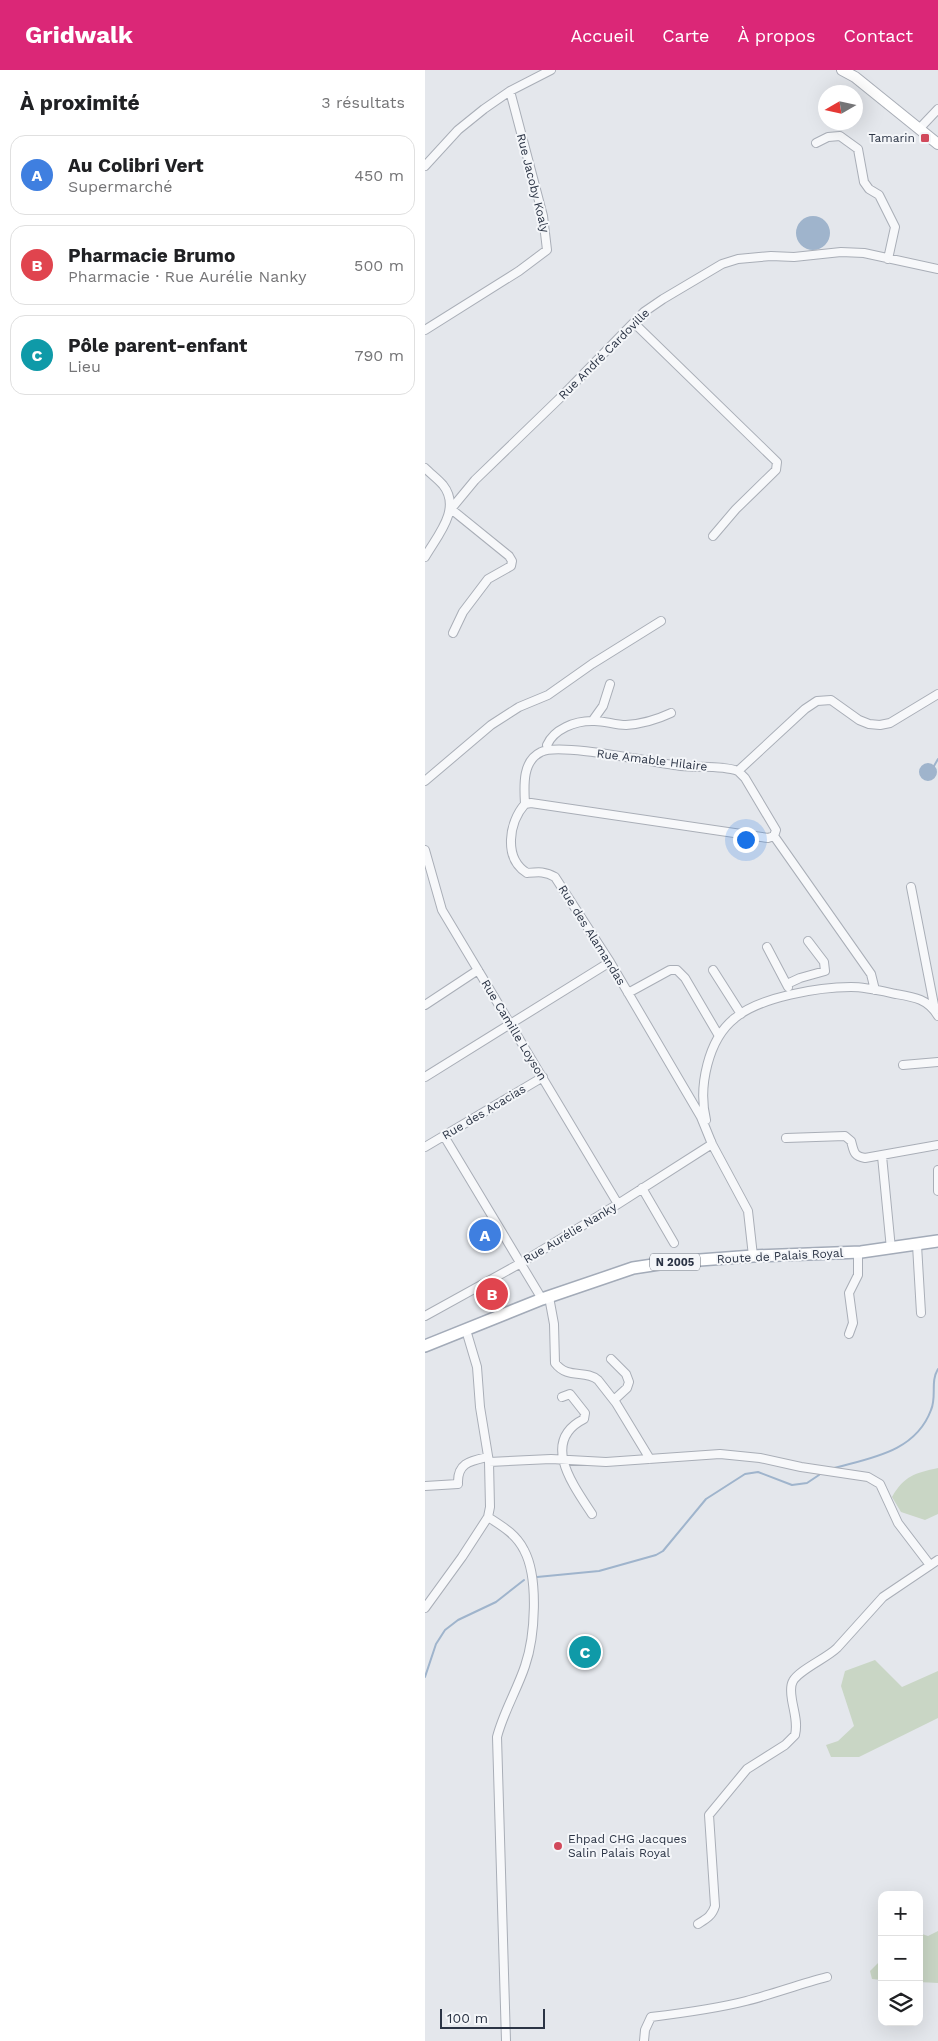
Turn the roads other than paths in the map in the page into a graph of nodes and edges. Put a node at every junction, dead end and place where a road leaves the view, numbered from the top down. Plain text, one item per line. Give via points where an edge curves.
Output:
1 (551, 70) edge
2 (842, 70) edge
3 (510, 91) junction
4 (938, 109) edge
5 (919, 129) junction
6 (816, 142) dead end
7 (938, 144) edge
8 (425, 166) edge
9 (888, 259) junction
10 (938, 269) edge
11 (634, 323) junction
12 (425, 330) edge
13 (425, 468) edge
14 (451, 510) junction
15 (713, 536) dead end
16 (425, 557) edge
17 (661, 621) dead end
18 (453, 633) dead end
19 (610, 684) dead end
20 (938, 694) edge
21 (671, 713) dead end
22 (593, 720) junction
23 (548, 749) junction
24 (738, 771) junction
25 (425, 781) edge
26 (525, 804) junction
27 (771, 837) junction
28 (425, 850) edge
29 (911, 887) dead end
30 (809, 941) dead end
31 (767, 947) dead end
32 (609, 962) junction
33 (478, 970) junction
34 (713, 970) dead end
35 (787, 984) junction
36 (875, 990) junction
37 (628, 993) junction
38 (793, 995) junction
39 (425, 1005) edge
40 (937, 1013) edge
41 (741, 1014) junction
42 (512, 1024) junction
43 (719, 1036) junction
44 (938, 1062) edge
45 (903, 1064) dead end
46 (425, 1076) edge
47 (543, 1077) junction
48 (445, 1136) junction
49 (786, 1138) dead end
50 (712, 1144) junction
51 (938, 1145) edge
52 (425, 1147) edge
53 (882, 1156) junction
54 (938, 1170) edge
55 (642, 1188) junction
56 (938, 1190) edge
57 (618, 1204) junction
58 (938, 1241) edge
59 (674, 1243) dead end
60 (917, 1245) junction
61 (891, 1249) junction
62 (858, 1252) junction
63 (753, 1256) junction
64 (521, 1263) junction
65 (545, 1298) junction
66 (921, 1313) dead end
67 (425, 1316) edge
68 (466, 1330) junction
69 (849, 1334) dead end
70 (425, 1346) edge
71 (611, 1359) dead end
72 (562, 1397) dead end
73 (614, 1400) junction
74 (562, 1459) junction
75 (650, 1459) junction
76 (488, 1460) junction
77 (425, 1486) edge
78 (592, 1514) dead end
79 (488, 1517) junction
80 (938, 1560) edge
81 (930, 1565) junction
82 (425, 1608) edge
83 (698, 1924) dead end
84 (827, 1977) dead end
85 (506, 2041) edge
86 (644, 2041) edge

1 - 3 street
2 - 5 main road
3 - 8 street via 458,130
3 - 12 street, Rue Jacoby Koaly via 543,216 547,250
4 - 5 street
5 - 7 main road
6 - 9 street via 840,136 858,149 864,182 879,195 895,227
9 - 10 street, Rue André Cardoville
9 - 11 street, Rue André Cardoville via 841,252 738,259 722,264 663,299
11 - 14 street, Rue André Cardoville via 481,474
11 - 15 street via 777,462 776,470
13 - 14 street via 444,486
14 - 16 street, Rue André Cardoville
14 - 18 street via 512,560 511,566 488,579 463,612
17 - 25 street via 547,695 519,707 491,725
19 - 22 street via 603,706
20 - 24 street via 890,724 880,725 859,720 831,700 817,700
21 - 22 street via 653,721 628,725
22 - 23 street via 574,724 556,733 549,740
23 - 24 street, Rue Amable Hilaire
23 - 26 street via 539,752 528,766 523,784
24 - 27 street via 776,830
26 - 27 street
26 - 32 street, Rue des Alamandas via 512,828 512,851 516,862 527,873 540,871 555,877
27 - 36 street via 871,974
28 - 33 street, Rue Camille Loyson via 442,910
29 - 40 street
30 - 35 street via 824,962 825,971
31 - 35 street
32 - 37 street, Rue des Alamandas
32 - 42 street
33 - 39 street
33 - 42 street, Rue Camille Loyson
34 - 41 street
35 - 38 street
36 - 38 street via 851,987
36 - 40 street via 917,998 927,1002
37 - 43 street via 670,970 677,970
37 - 50 street, Rue des Alamandas via 697,1110
38 - 41 street via 774,998
41 - 43 street
42 - 46 street
42 - 47 street, Rue Camille Loyson
43 - 50 street via 707,1066 704,1096 704,1113
44 - 45 street
47 - 48 street, Rue des Acacias
47 - 57 street, Rue Camille Loyson
48 - 52 street, Rue des Acacias
48 - 64 street
49 - 53 street via 845,1136 859,1157
50 - 55 street, Rue Aurélie Nanky
50 - 63 street, Rue des Alamandas via 748,1212
51 - 53 street
53 - 61 street
54 - 56 street
55 - 57 street, Rue Aurélie Nanky
55 - 59 street
57 - 64 street, Rue Aurélie Nanky
58 - 60 main road, Route de Palais Royal / N 2005
60 - 61 main road, Route de Palais Royal / N 2005
60 - 66 street
61 - 62 main road, Route de Palais Royal / N 2005
62 - 63 main road, Route de Palais Royal / N 2005
62 - 69 street via 858,1275 849,1294 853,1323
63 - 65 main road, Route de Palais Royal / N 2005 via 633,1268
64 - 65 street
64 - 67 street, Rue Aurélie Nanky
65 - 68 main road, Route de Palais Royal / N 2005
65 - 73 street via 552,1312 555,1363 569,1373 595,1377
68 - 70 main road, Route de Palais Royal / N 2005
68 - 76 street via 477,1367
71 - 73 street via 626,1374 629,1382
72 - 74 street via 570,1394 585,1416 565,1435
73 - 75 street
74 - 75 street via 606,1462
74 - 76 street
74 - 78 street
75 - 81 street via 720,1454 760,1458 875,1480 884,1489 891,1512 902,1529
76 - 77 street via 464,1464 459,1469 458,1484
76 - 79 street
79 - 82 street
79 - 85 street via 512,1533 525,1551 534,1599 526,1664 497,1737
80 - 81 street
81 - 83 street via 889,1592 829,1656 793,1680 795,1735 747,1769 709,1814 715,1906 709,1917
84 - 86 street via 746,2001 651,2017

